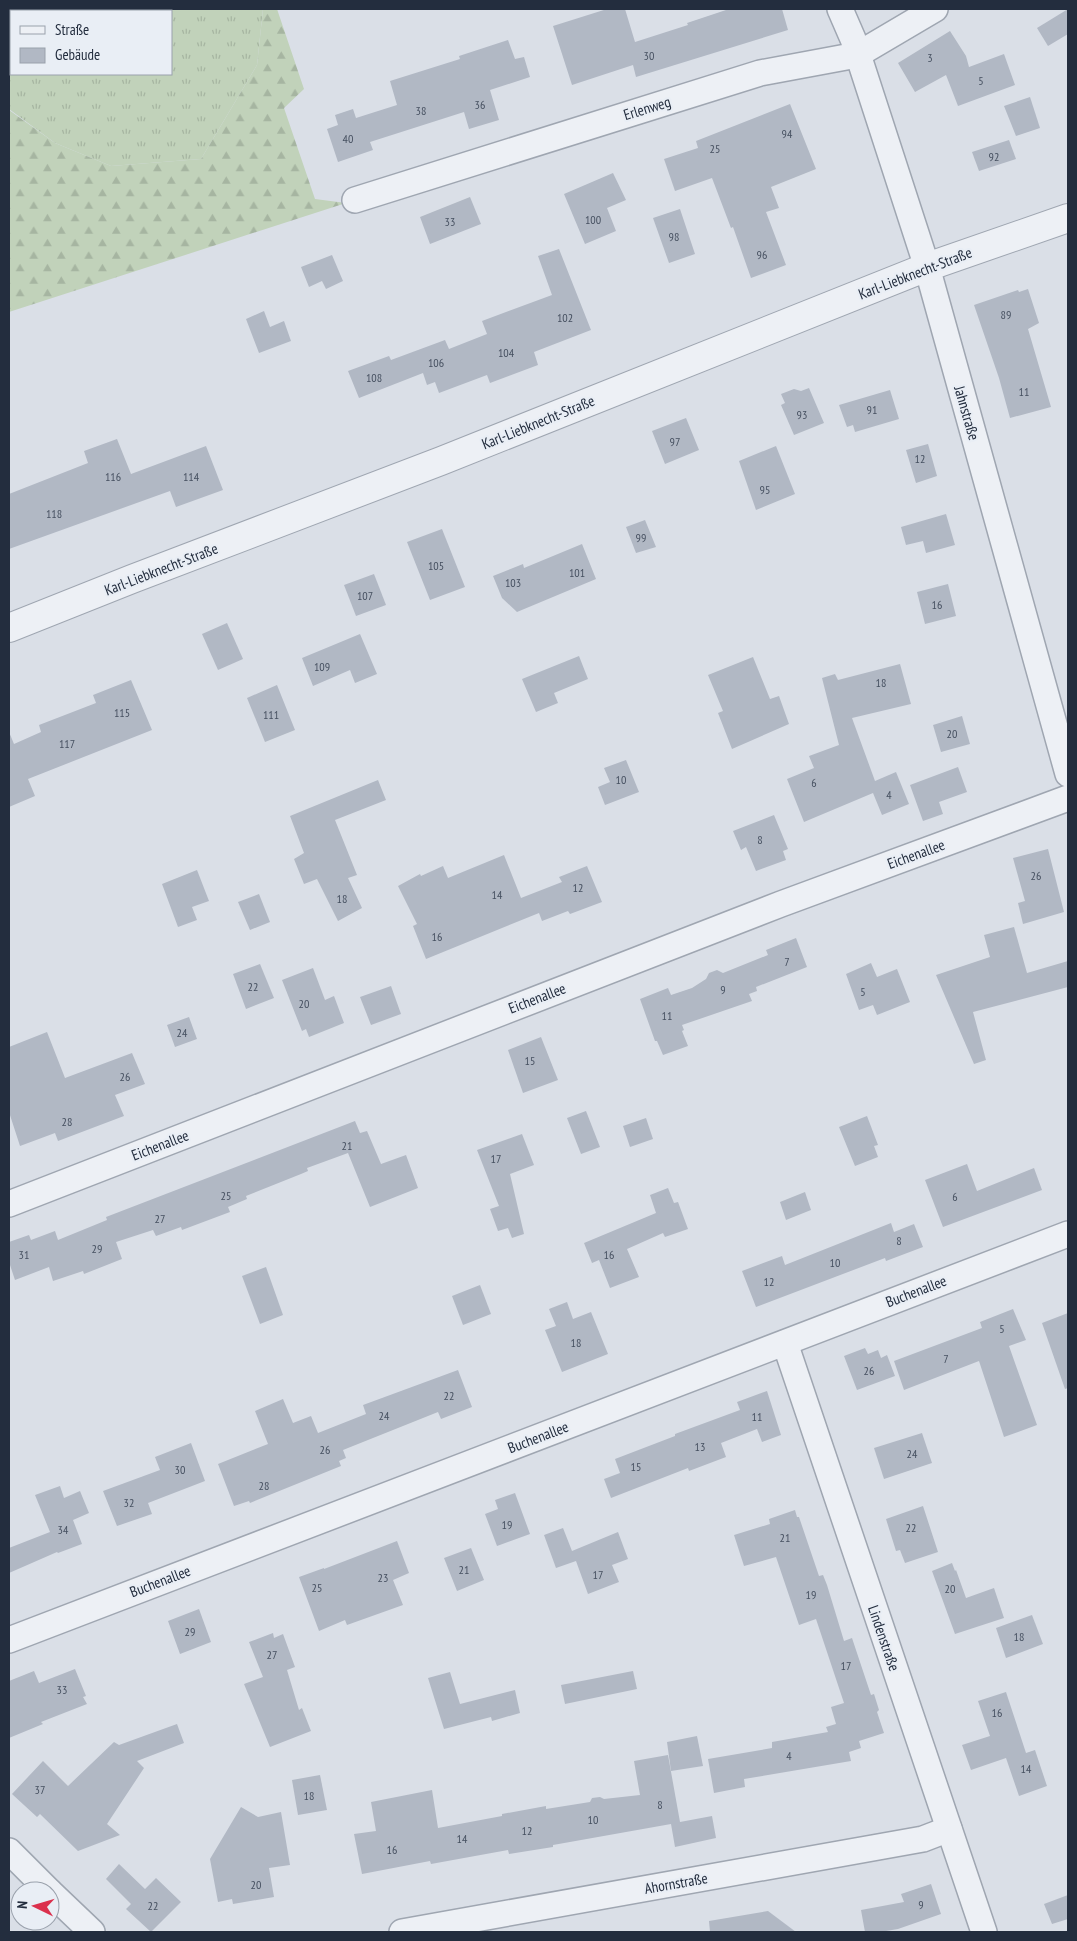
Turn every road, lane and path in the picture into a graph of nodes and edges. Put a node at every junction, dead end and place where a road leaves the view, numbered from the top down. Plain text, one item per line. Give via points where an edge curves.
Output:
1 (840, 9) edge
2 (934, 9) edge
3 (858, 55) junction
4 (355, 200) dead end
5 (1068, 218) edge
6 (926, 267) junction
7 (9, 628) edge
8 (1068, 774) edge
9 (1068, 798) edge
10 (9, 1204) edge
11 (1068, 1234) edge
12 (785, 1343) junction
13 (9, 1640) edge
14 (949, 1829) junction
15 (9, 1851) edge
16 (40, 1881) edge
17 (60, 1901) edge
18 (92, 1932) edge
19 (402, 1932) edge
20 (984, 1932) edge

1 - 3 street, Jahnstraße
2 - 3 street, Erlenweg
3 - 4 street, Erlenweg via 760,73
3 - 6 street, Jahnstraße
5 - 6 street, Karl-Liebknecht-Straße
6 - 7 street, Karl-Liebknecht-Straße via 458,454
6 - 8 street, Jahnstraße
9 - 10 street, Eichenallee via 772,907
11 - 12 street, Buchenallee
12 - 13 street, Buchenallee
12 - 14 street, Lindenstraße
14 - 19 street, Ahornstraße via 923,1838
14 - 20 street, Lindenstraße
15 - 16 street
17 - 18 street

